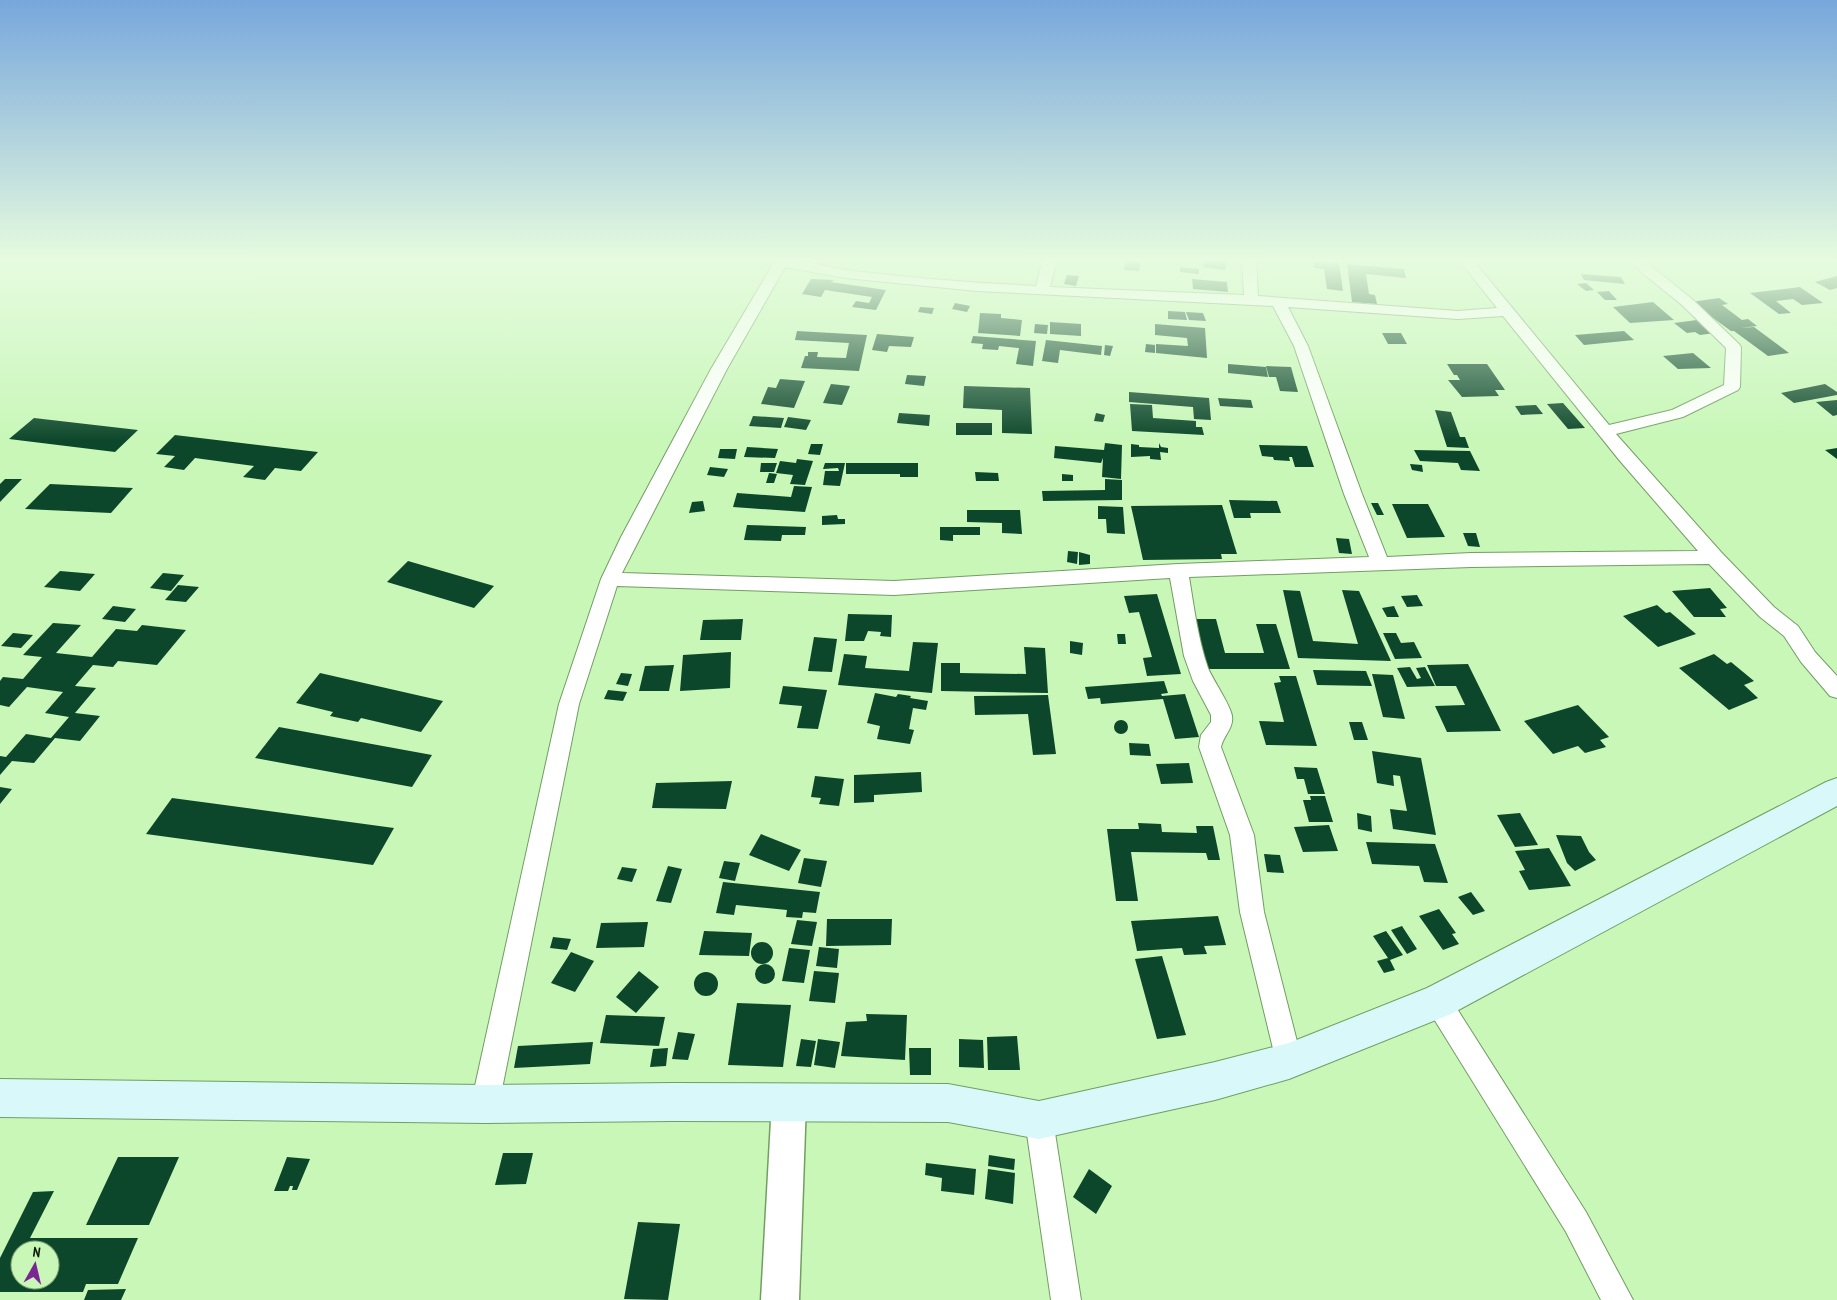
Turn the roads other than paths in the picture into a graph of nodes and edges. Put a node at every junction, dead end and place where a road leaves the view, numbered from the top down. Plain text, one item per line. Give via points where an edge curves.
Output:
1 (748, 320) edge
2 (1287, 320) edge
3 (1514, 320) edge
4 (1705, 320) edge
5 (1605, 431) junction
6 (1714, 557) junction
7 (1381, 564) junction
8 (1178, 572) junction
9 (610, 579) junction
10 (1837, 690) edge
11 (1837, 791) edge
12 (1438, 1002) junction
13 (1289, 1060) junction
14 (0, 1098) edge
15 (789, 1102) junction
16 (485, 1104) junction
17 (1039, 1120) junction
18 (780, 1300) edge
19 (1066, 1300) edge
20 (1618, 1300) edge

1 - 9 street
2 - 7 street via 1301,346
3 - 5 street
4 - 5 street via 1734,347 1732,387 1677,414
5 - 6 street
6 - 7 street
6 - 10 street via 1791,631 1808,657
7 - 8 street
8 - 9 street via 894,588
8 - 13 street via 1194,656 1203,681 1221,712 1221,725 1212,735 1210,747 1242,835 1252,912
9 - 16 street via 569,704
11 - 12 main road
12 - 13 main road
12 - 20 street via 1558,1191
13 - 17 main road via 1215,1082
14 - 16 main road
15 - 16 main road
15 - 17 main road via 948,1103
15 - 18 street
17 - 19 street

